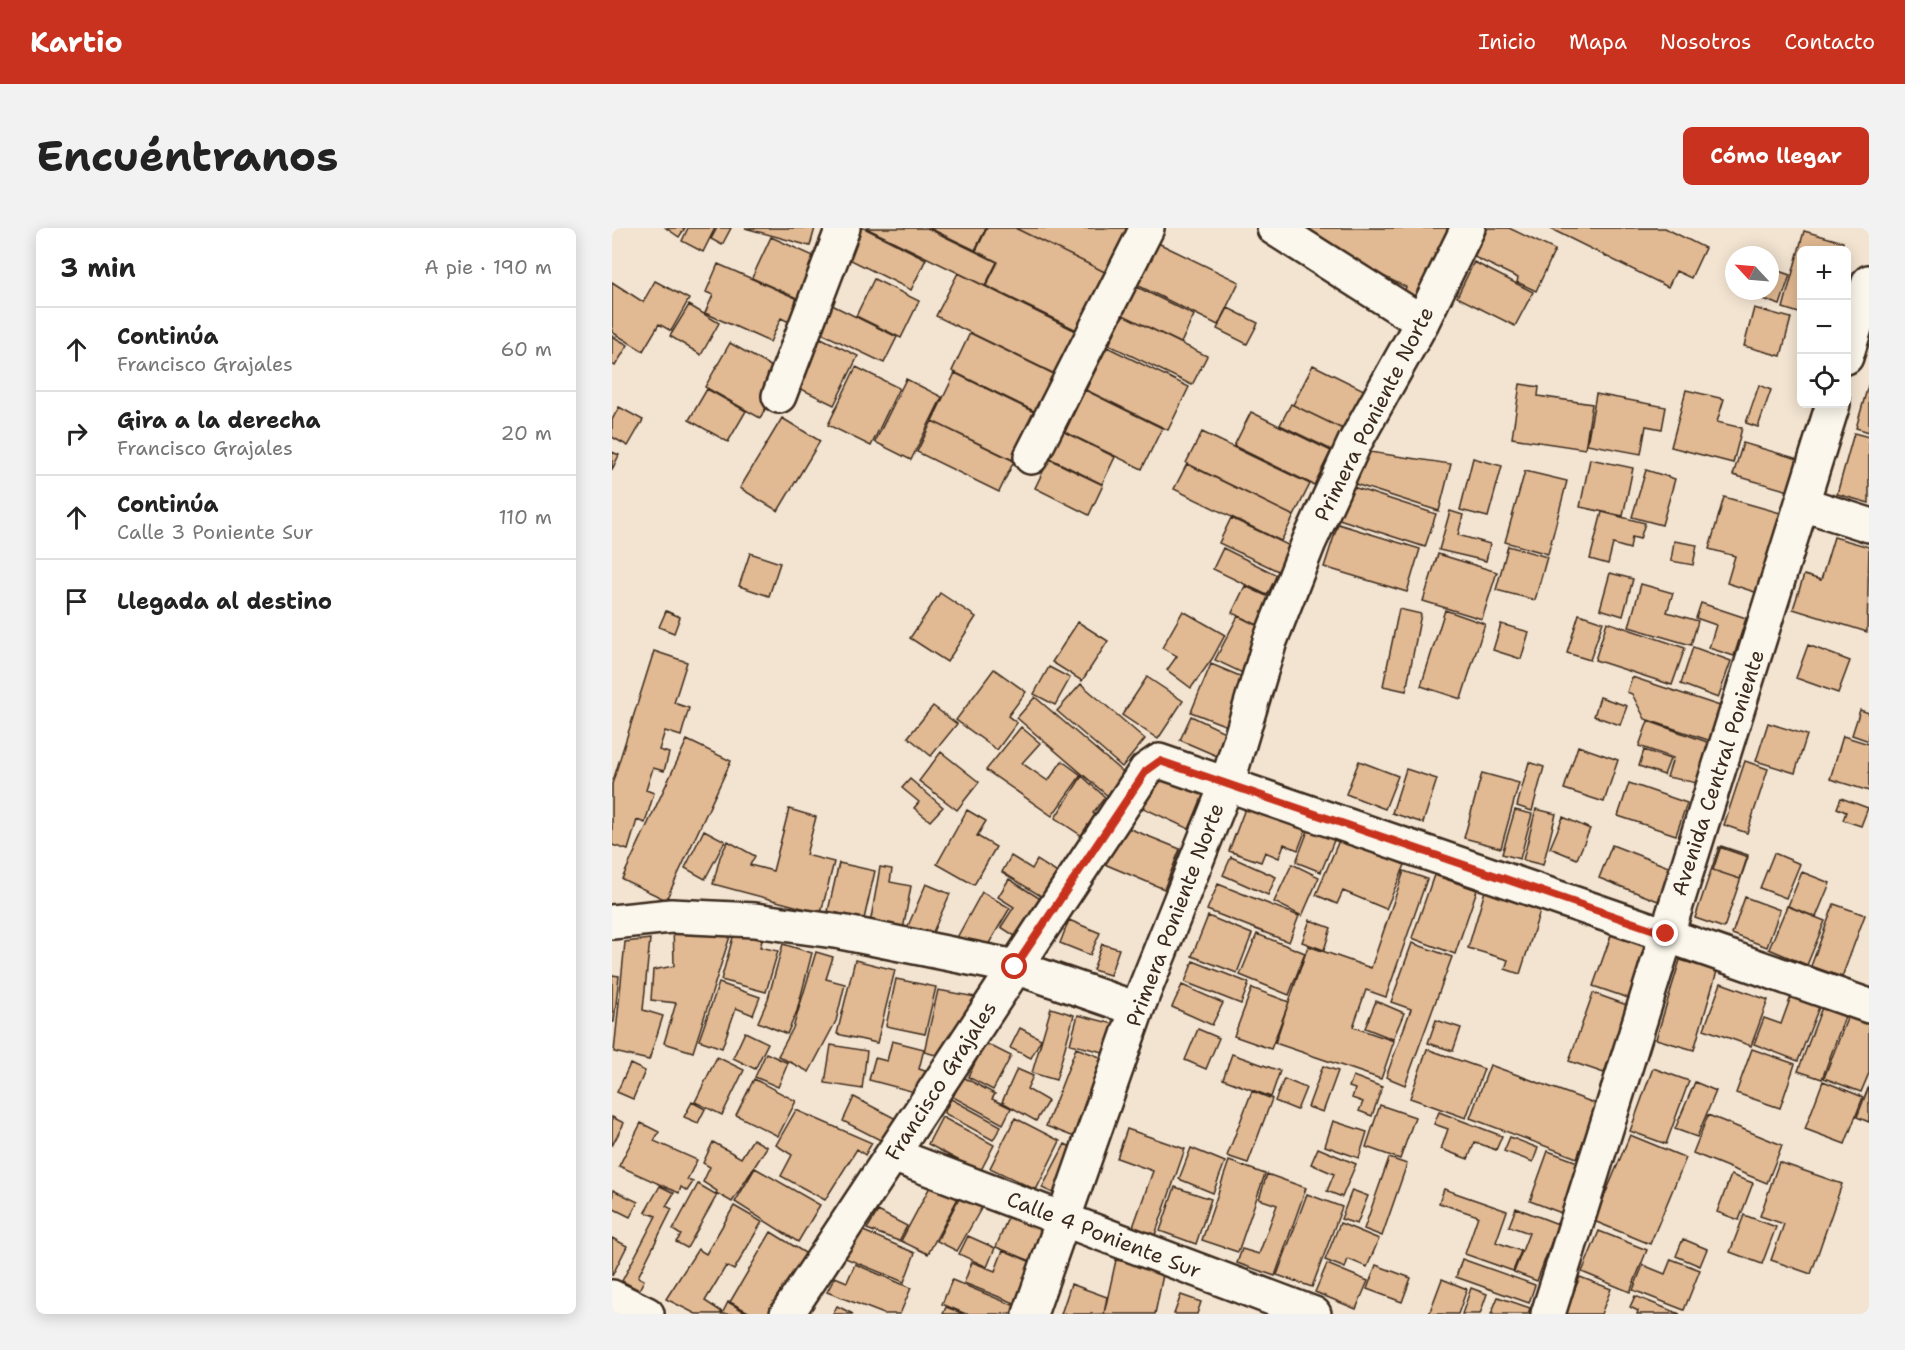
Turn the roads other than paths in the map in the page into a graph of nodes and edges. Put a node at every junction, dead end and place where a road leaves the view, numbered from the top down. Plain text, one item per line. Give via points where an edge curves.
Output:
1 (843, 228) edge
2 (1147, 228) edge
3 (1274, 228) edge
4 (1468, 228) edge
5 (1869, 282) edge
6 (1422, 322) junction
7 (1847, 354) edge
8 (779, 396) dead end
9 (1832, 408) edge
10 (1031, 457) dead end
11 (1803, 504) junction
12 (1869, 525) edge
13 (1227, 784) junction
14 (612, 922) edge
15 (1666, 934) junction
16 (1015, 967) junction
17 (1869, 1006) edge
18 (1137, 1009) junction
19 (893, 1155) junction
20 (1063, 1220) junction
21 (612, 1297) edge
22 (647, 1314) edge
23 (788, 1314) edge
24 (1030, 1314) edge
25 (1314, 1314) edge
26 (1548, 1314) edge

1 - 8 street
2 - 10 street
3 - 6 street
4 - 6 street, Primera Poniente Norte
5 - 7 street
6 - 13 street, Primera Poniente Norte via 1355,442 1309,542 1270,641
9 - 11 street, Avenida Central Poniente
11 - 12 street
11 - 15 street, Avenida Central Poniente
13 - 15 street
13 - 16 street, Francisco Grajales via 1160,761 1146,771
13 - 18 street, Primera Poniente Norte
14 - 16 street via 671,916 755,920 841,932
15 - 17 street
15 - 26 street, Avenida Central Poniente
16 - 18 street
16 - 19 street, Francisco Grajales
18 - 20 street, Primera Poniente Norte
19 - 20 street, Calle 4 Poniente Sur
19 - 23 street, Francisco Grajales
20 - 24 street, Primera Poniente Norte
20 - 25 street, Calle 4 Poniente Sur
21 - 22 street

